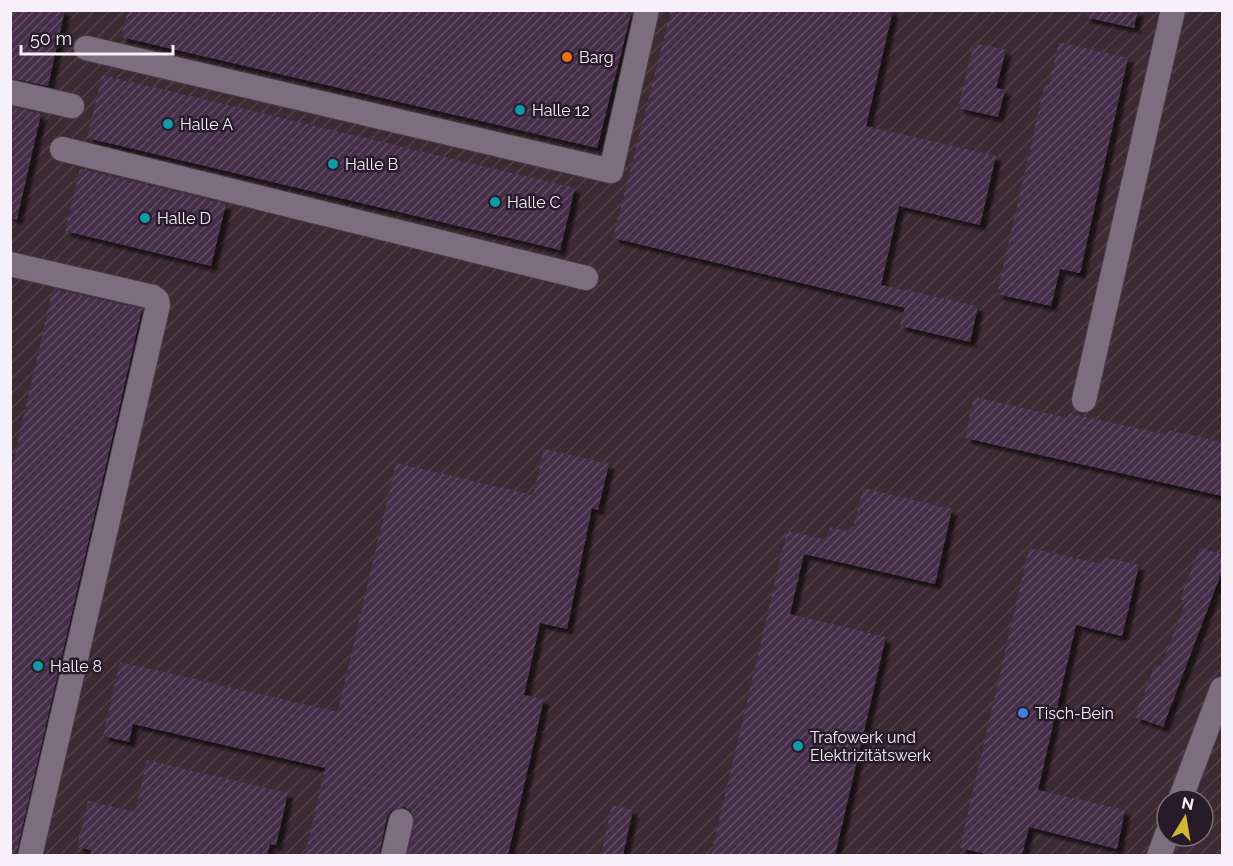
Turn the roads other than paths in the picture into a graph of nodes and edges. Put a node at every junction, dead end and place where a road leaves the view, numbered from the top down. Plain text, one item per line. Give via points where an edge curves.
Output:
1 (647, 10) edge
2 (1173, 10) edge
3 (86, 48) dead end
4 (10, 92) edge
5 (72, 106) dead end
6 (62, 149) dead end
7 (10, 264) edge
8 (586, 278) dead end
9 (1084, 400) dead end
10 (1222, 688) edge
11 (1184, 788) edge
12 (401, 821) dead end
13 (30, 855) edge
14 (393, 855) edge

1 - 3 street via 611,171
2 - 9 street
4 - 5 street
6 - 8 street
7 - 13 street via 157,300
10 - 11 street
12 - 14 street

